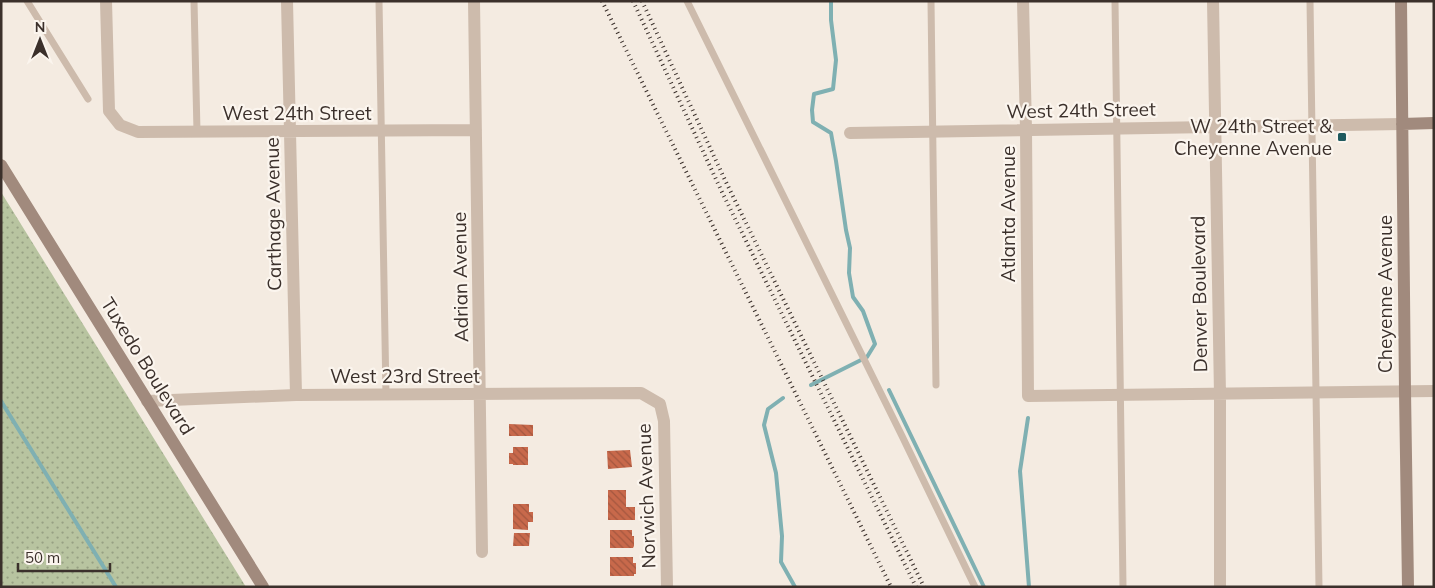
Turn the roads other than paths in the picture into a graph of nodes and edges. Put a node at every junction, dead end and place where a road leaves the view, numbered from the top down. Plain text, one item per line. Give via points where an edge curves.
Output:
1 (26, 1) edge
2 (106, 1) edge
3 (194, 1) edge
4 (287, 1) edge
5 (379, 1) edge
6 (474, 1) edge
7 (687, 1) edge
8 (931, 1) edge
9 (1023, 1) edge
10 (1115, 1) edge
11 (1213, 1) edge
12 (1310, 1) edge
13 (1401, 1) edge
14 (88, 99) dead end
15 (1434, 123) edge
16 (1402, 124) junction
17 (1313, 125) junction
18 (1214, 127) junction
19 (1118, 128) junction
20 (1026, 129) junction
21 (476, 130) junction
22 (381, 131) junction
23 (197, 132) junction
24 (290, 132) junction
25 (933, 132) junction
26 (850, 133) dead end
27 (1, 165) edge
28 (936, 385) dead end
29 (1405, 391) junction
30 (1434, 391) edge
31 (1316, 392) junction
32 (1220, 394) junction
33 (296, 395) junction
34 (386, 395) junction
35 (481, 395) junction
36 (1119, 395) junction
37 (146, 400) junction
38 (660, 404) joint
39 (482, 552) dead end
40 (263, 587) edge
41 (667, 587) edge
42 (975, 587) edge
43 (1123, 587) edge
44 (1220, 587) edge
45 (1319, 587) edge
46 (1408, 587) edge

1 - 14 lane
2 - 23 street, West 24th Street via 109,111 120,125 138,132
3 - 23 lane
4 - 24 street, Carthage Avenue
5 - 22 lane
6 - 21 street, Adrian Avenue
7 - 42 lane
8 - 25 lane
9 - 20 street, Atlanta Avenue
10 - 19 lane
11 - 18 street, Denver Boulevard
12 - 17 lane
13 - 16 street, Cheyenne Avenue
15 - 16 street, West 24th Street
16 - 17 street, West 24th Street
16 - 29 street, Cheyenne Avenue
17 - 18 street, West 24th Street
17 - 31 lane
18 - 19 street, West 24th Street
18 - 32 street, Denver Boulevard
19 - 20 street, West 24th Street
19 - 36 lane
20 - 25 street, West 24th Street
20 - 36 street, Atlanta Avenue via 1028,396
21 - 22 street, West 24th Street
21 - 35 street, Adrian Avenue
22 - 24 street, West 24th Street
22 - 34 lane
23 - 24 street, West 24th Street
24 - 33 street, Carthage Avenue
25 - 26 street, West 24th Street
25 - 28 lane
27 - 37 street, Tuxedo Boulevard
29 - 30 street
29 - 31 street
29 - 46 street, Cheyenne Avenue
31 - 32 street
31 - 45 lane
32 - 36 street
32 - 44 street, Denver Boulevard
33 - 34 street, West 23rd Street
33 - 37 street, West 23rd Street
34 - 35 street, West 23rd Street
35 - 38 street, West 23rd Street via 641,393
35 - 39 street, Adrian Avenue
36 - 43 lane
37 - 40 street, Tuxedo Boulevard
38 - 41 street, Norwich Avenue via 664,421

